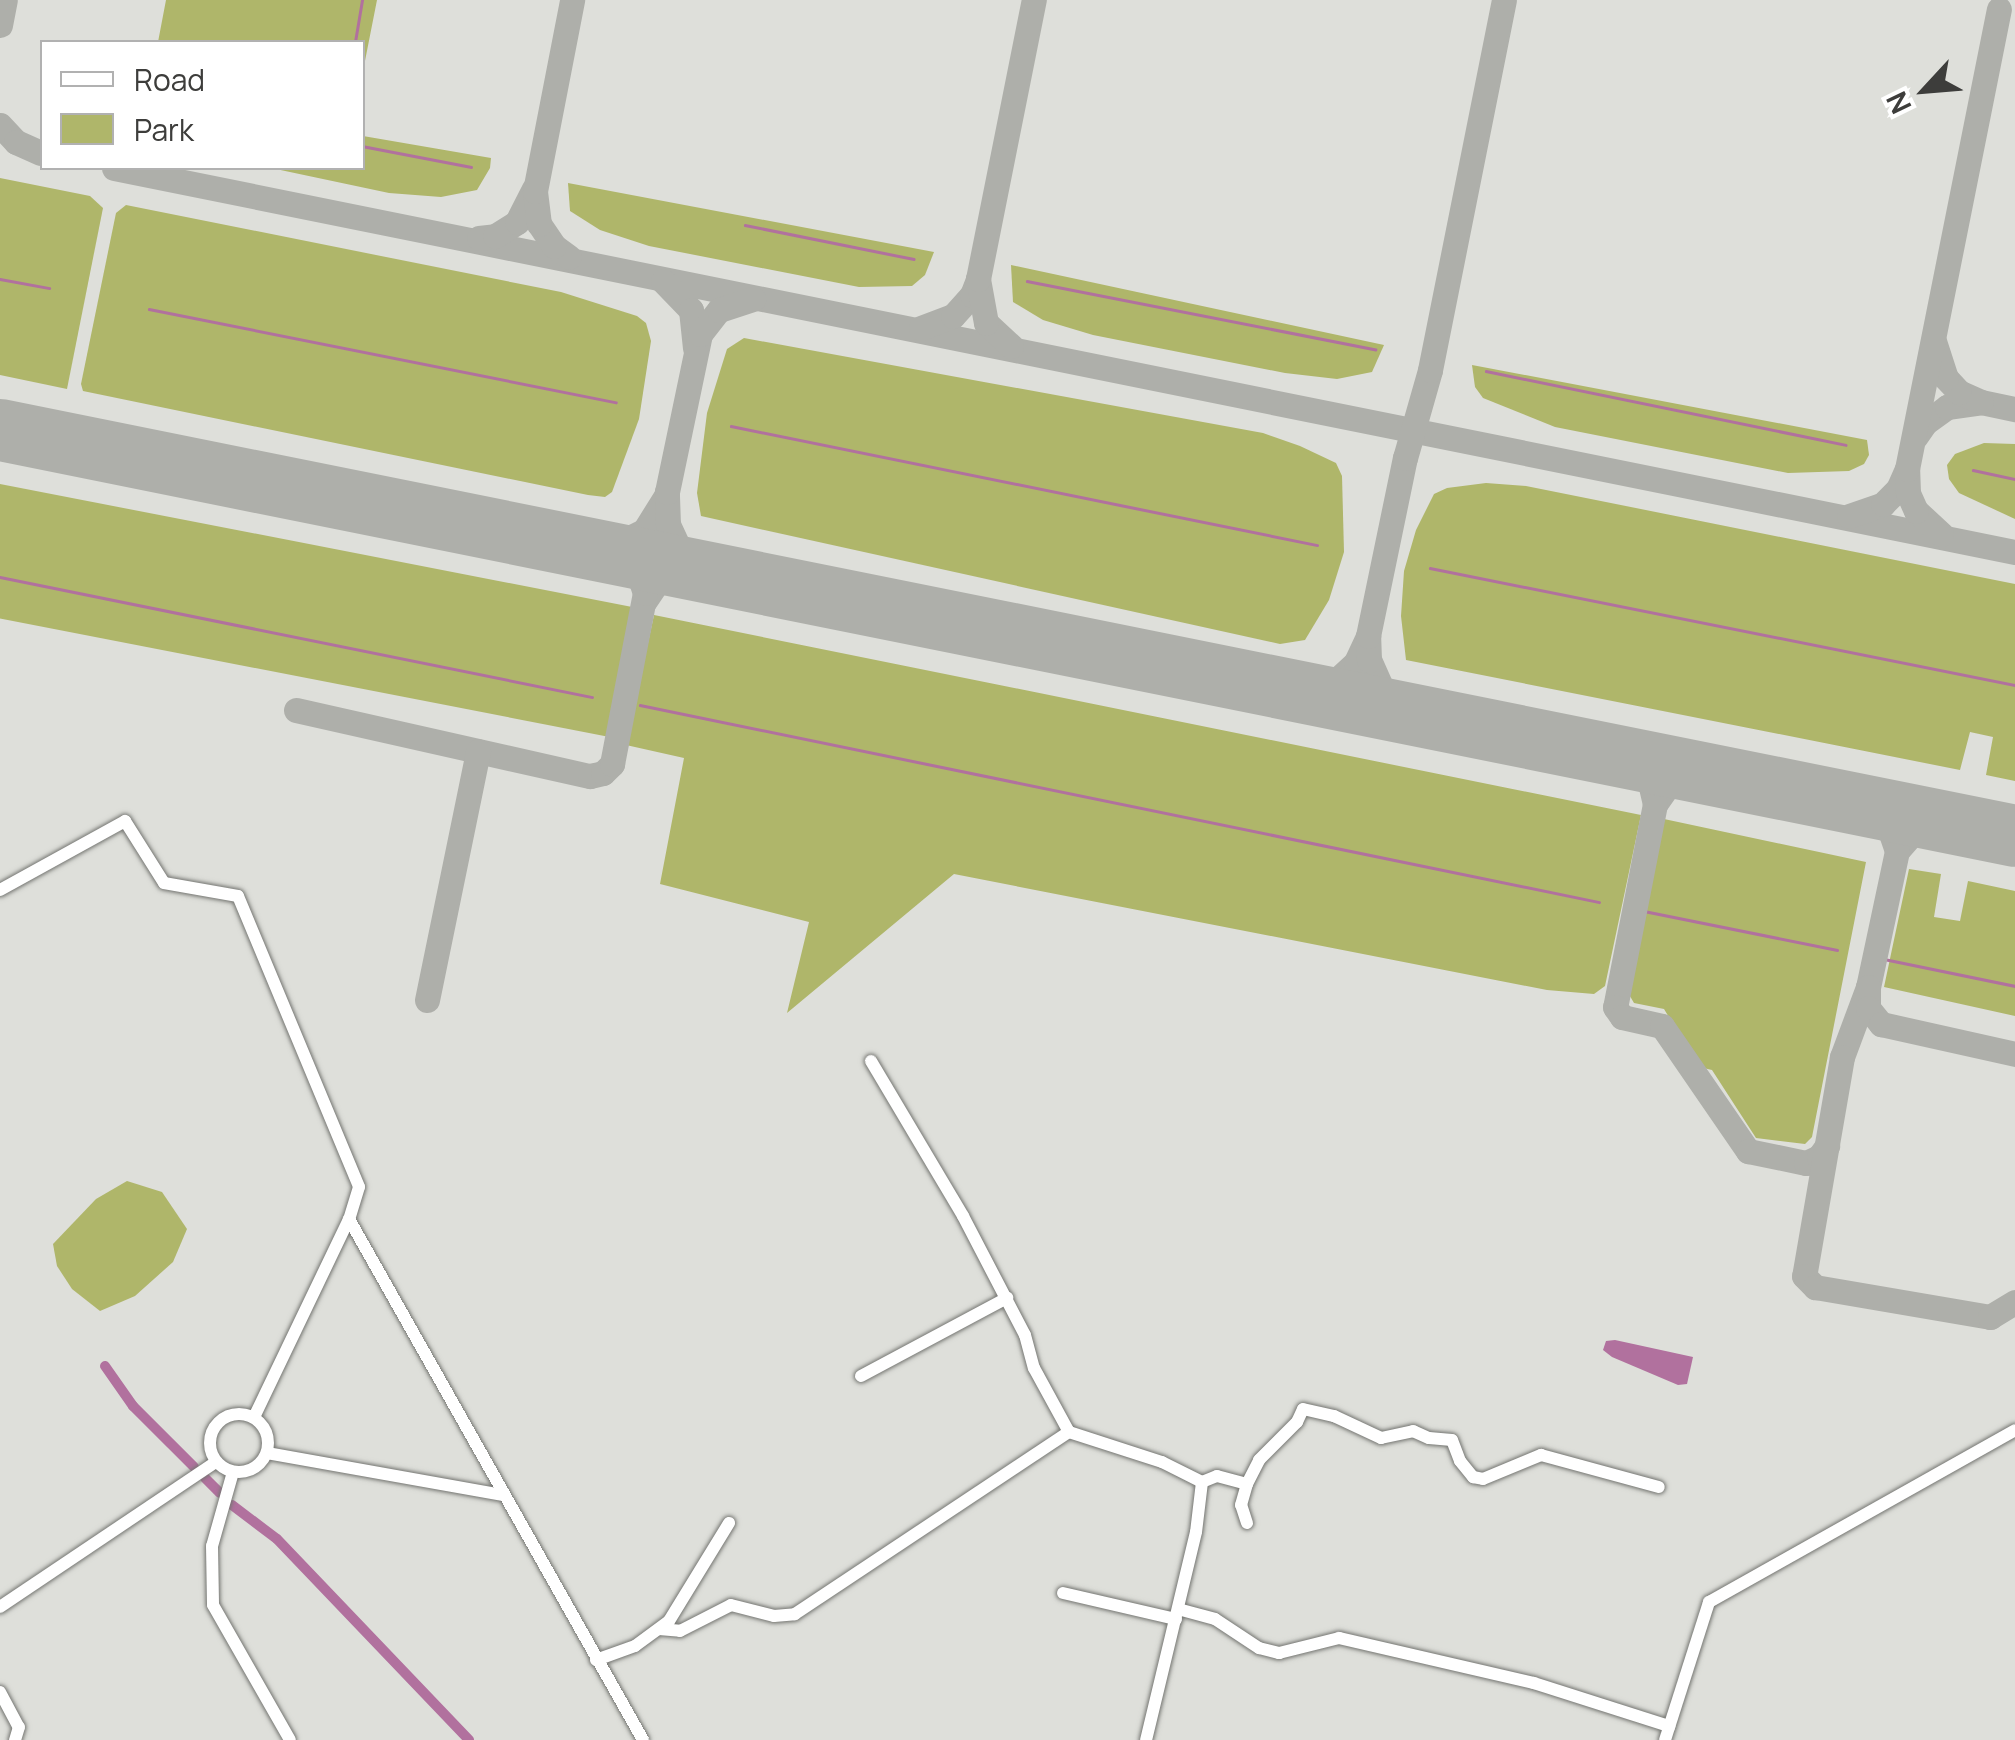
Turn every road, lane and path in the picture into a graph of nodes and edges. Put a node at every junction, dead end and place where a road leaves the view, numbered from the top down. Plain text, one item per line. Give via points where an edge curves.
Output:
1 (0, 890) edge
2 (871, 1061) dead end
3 (350, 1218) junction
4 (1007, 1298) junction
5 (861, 1376) dead end
6 (254, 1417) junction
7 (2015, 1430) edge
8 (1070, 1432) junction
9 (267, 1453) junction
10 (216, 1462) junction
11 (234, 1472) junction
12 (1202, 1482) junction
13 (1247, 1484) junction
14 (1658, 1487) dead end
15 (503, 1495) junction
16 (729, 1523) dead end
17 (1247, 1524) dead end
18 (1063, 1593) dead end
19 (0, 1607) edge
20 (1177, 1614) junction
21 (659, 1629) junction
22 (596, 1660) junction
23 (0, 1692) edge
24 (1667, 1733) edge
25 (15, 1740) edge
26 (290, 1740) edge
27 (642, 1740) edge
28 (1146, 1740) edge

1 - 3 street via 125,821 164,883 238,896 360,1187
2 - 4 street
3 - 6 street
3 - 15 street
4 - 5 street
4 - 8 street via 1034,1368
6 - 9 street via 268,1437
6 - 10 street via 234,1413 216,1423 209,1442
7 - 24 street via 1709,1602
8 - 12 street
8 - 21 street via 794,1614 731,1605 680,1631
9 - 11 street via 257,1467
9 - 15 street
10 - 11 street
10 - 19 street
11 - 26 street via 212,1546 213,1605
12 - 13 street via 1217,1476
12 - 20 street
13 - 14 street via 1303,1409 1381,1438 1414,1431 1452,1440 1460,1461 1482,1480 1541,1455
13 - 17 street via 1241,1505
15 - 22 street
16 - 21 street via 688,1596
18 - 20 street
20 - 24 street via 1215,1619 1279,1653 1339,1638 1534,1683
20 - 28 street
21 - 22 street
22 - 27 street
23 - 25 street via 19,1727

